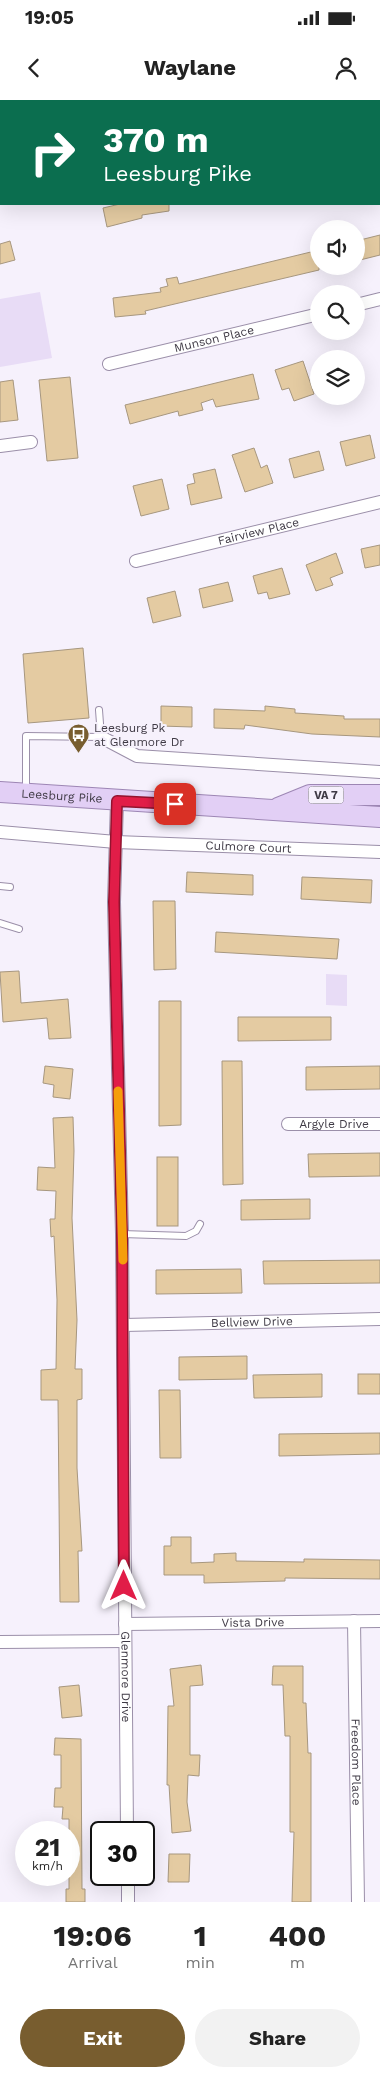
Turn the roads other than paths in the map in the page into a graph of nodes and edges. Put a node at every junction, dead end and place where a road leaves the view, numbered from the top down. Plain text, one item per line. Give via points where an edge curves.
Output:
1 (380, 299) edge
2 (365, 303) edge
3 (310, 316) edge
4 (110, 364) dead end
5 (31, 442) dead end
6 (0, 446) edge
7 (380, 502) edge
8 (136, 561) dead end
9 (99, 710) dead end
10 (101, 737) junction
11 (380, 772) edge
12 (0, 792) edge
13 (26, 794) junction
14 (380, 795) edge
15 (117, 801) junction
16 (274, 810) junction
17 (380, 817) edge
18 (0, 832) edge
19 (116, 842) junction
20 (380, 852) edge
21 (0, 886) edge
22 (10, 888) dead end
23 (0, 923) edge
24 (19, 930) dead end
25 (288, 1124) dead end
26 (380, 1124) edge
27 (200, 1224) dead end
28 (122, 1234) junction
29 (380, 1319) edge
30 (124, 1325) junction
31 (354, 1621) junction
32 (380, 1621) edge
33 (124, 1624) junction
34 (125, 1641) junction
35 (0, 1642) edge
36 (127, 1821) edge
37 (128, 1886) edge
38 (128, 1902) edge
39 (358, 1902) edge

1 - 2 street
3 - 4 street, Munson Place
5 - 6 street
7 - 8 street, Fairview Place
9 - 10 lane
10 - 11 street via 137,756
10 - 13 lane via 26,736
12 - 13 main road, Leesburg Pike / VA 7
13 - 15 main road, Leesburg Pike / VA 7
14 - 16 main road, Leesburg Pike / VA 7 via 310,795
15 - 16 main road, Leesburg Pike / VA 7
15 - 19 street, Glenmore Drive
16 - 17 main road, Leesburg Pike / VA 7
18 - 19 street, Culmore Court
19 - 20 street, Culmore Court
19 - 28 street, Glenmore Drive via 114,902
21 - 22 lane
23 - 24 lane
25 - 26 street, Argyle Drive
27 - 28 lane via 196,1231 186,1236
28 - 30 street, Glenmore Drive
29 - 30 street, Bellview Drive
30 - 33 street, Glenmore Drive
31 - 32 street, Vista Drive
31 - 33 street, Vista Drive
31 - 39 street, Freedom Place
33 - 34 street, Glenmore Drive
34 - 35 street
34 - 36 street, Glenmore Drive
37 - 38 street

